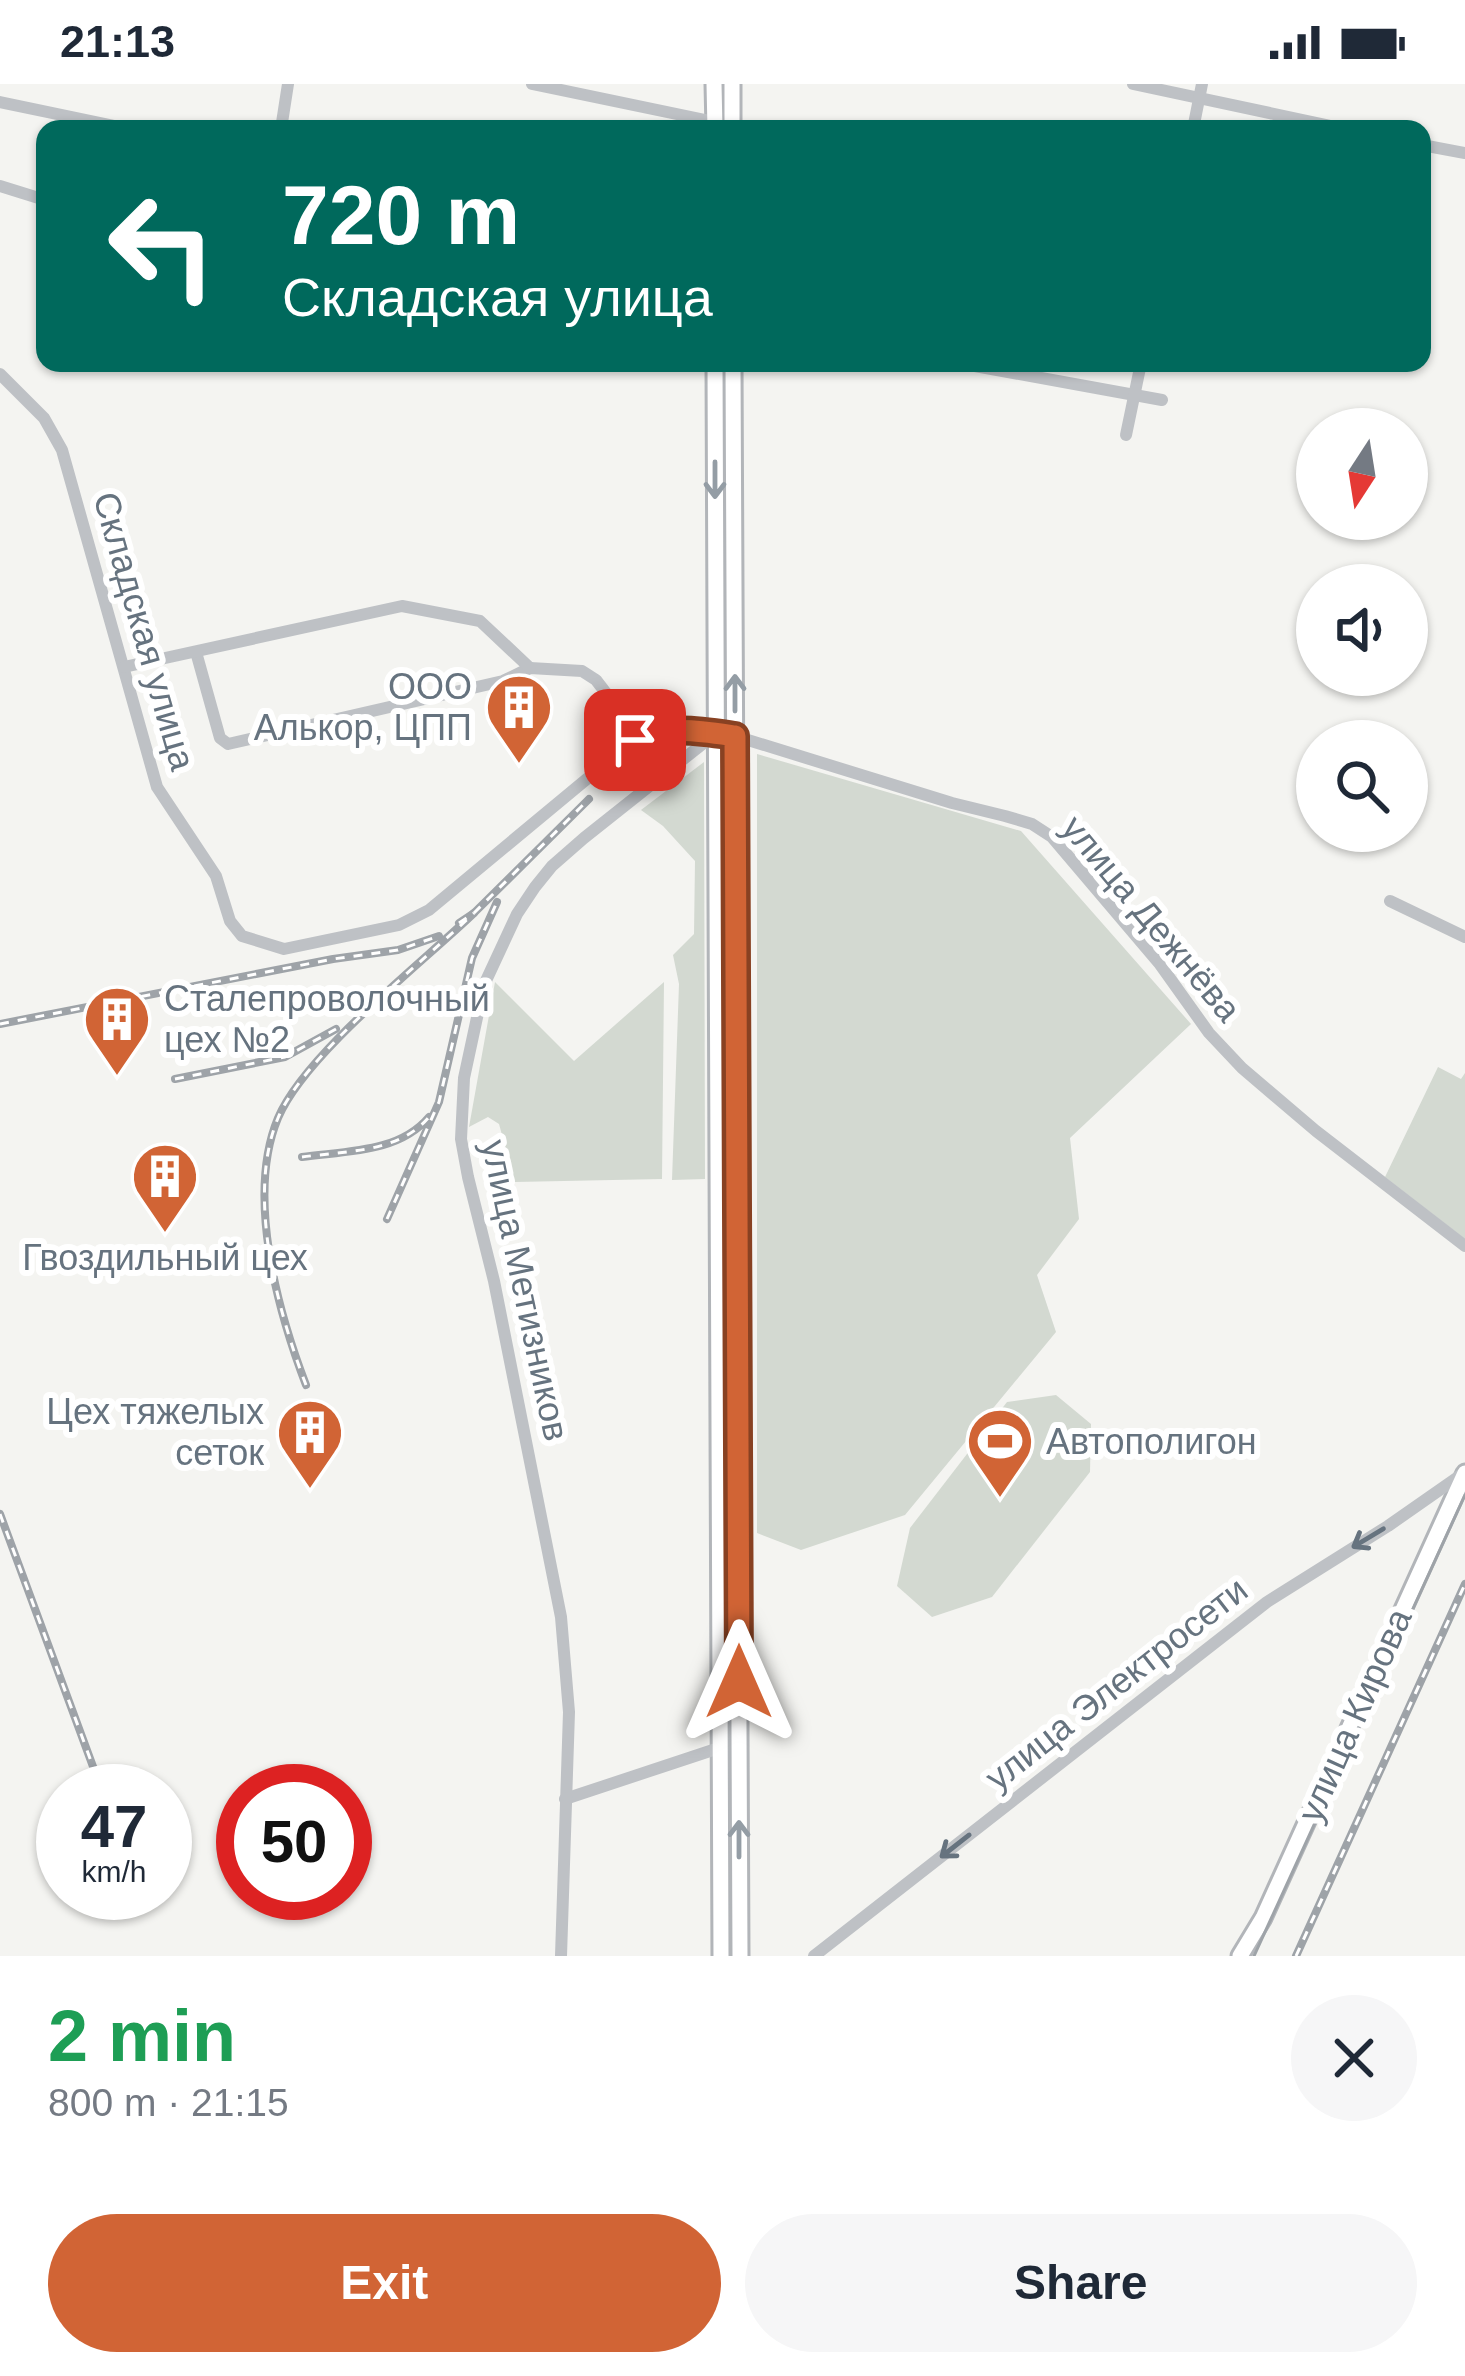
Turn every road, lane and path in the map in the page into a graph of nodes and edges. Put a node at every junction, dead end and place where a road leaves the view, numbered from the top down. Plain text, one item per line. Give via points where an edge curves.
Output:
1 (289, 84) edge
2 (532, 84) edge
3 (714, 84) edge
4 (732, 84) edge
5 (1133, 84) edge
6 (1201, 91) edge
7 (0, 101) edge
8 (88, 120) edge
9 (283, 120) edge
10 (693, 120) edge
11 (715, 120) edge
12 (732, 120) edge
13 (1297, 120) edge
14 (1431, 147) edge
15 (1462, 152) edge
16 (0, 186) edge
17 (36, 197) edge
18 (715, 372) edge
19 (733, 372) edge
20 (1009, 372) edge
21 (1139, 372) edge
22 (0, 374) edge
23 (1134, 394) junction
24 (1162, 400) dead end
25 (1126, 435) dead end
26 (196, 652) junction
27 (124, 667) junction
28 (530, 668) junction
29 (652, 732) junction
30 (716, 734) junction
31 (735, 736) junction
32 (1390, 902) dead end
33 (1465, 937) edge
34 (1465, 1246) edge
35 (1465, 1472) edge
36 (718, 1532) junction
37 (740, 1532) junction
38 (719, 1748) junction
39 (565, 1799) junction
40 (561, 1956) edge
41 (721, 1956) edge
42 (740, 1956) edge
43 (814, 1956) edge
44 (1240, 1956) edge

1 - 9 street
2 - 10 street
3 - 11 main road
4 - 12 main road
5 - 6 street
6 - 13 street
7 - 8 street
14 - 15 street
16 - 17 street
18 -> 30 main road
31 -> 19 main road
20 - 23 street
21 - 23 street
22 - 27 street, Складская улица via 44,418 62,450
23 - 24 street
23 - 25 street
26 - 27 street
26 - 28 street via 402,606 480,621
26 - 28 street via 228,744 503,681
27 - 29 street, Складская улица via 157,787 216,876 230,921 242,936 284,949 399,926 429,910
28 - 29 street via 581,670
29 - 30 street
30 - 31 street, улица Дежнёва
30 - 36 main road
30 - 39 street, улица Метизников via 535,887 484,985 464,1078 461,1139 562,1616
31 - 34 street, улица Дежнёва via 1032,824 1052,837 1242,1068
31 - 37 main road
32 - 33 street
35 -> 43 street, улица Электросети via 1267,1602
35 - 44 main road, улица Кирова
36 - 37 main road
36 - 38 main road
42 -> 37 main road
38 - 39 street
38 - 41 main road
39 - 40 street, улица Метизников

